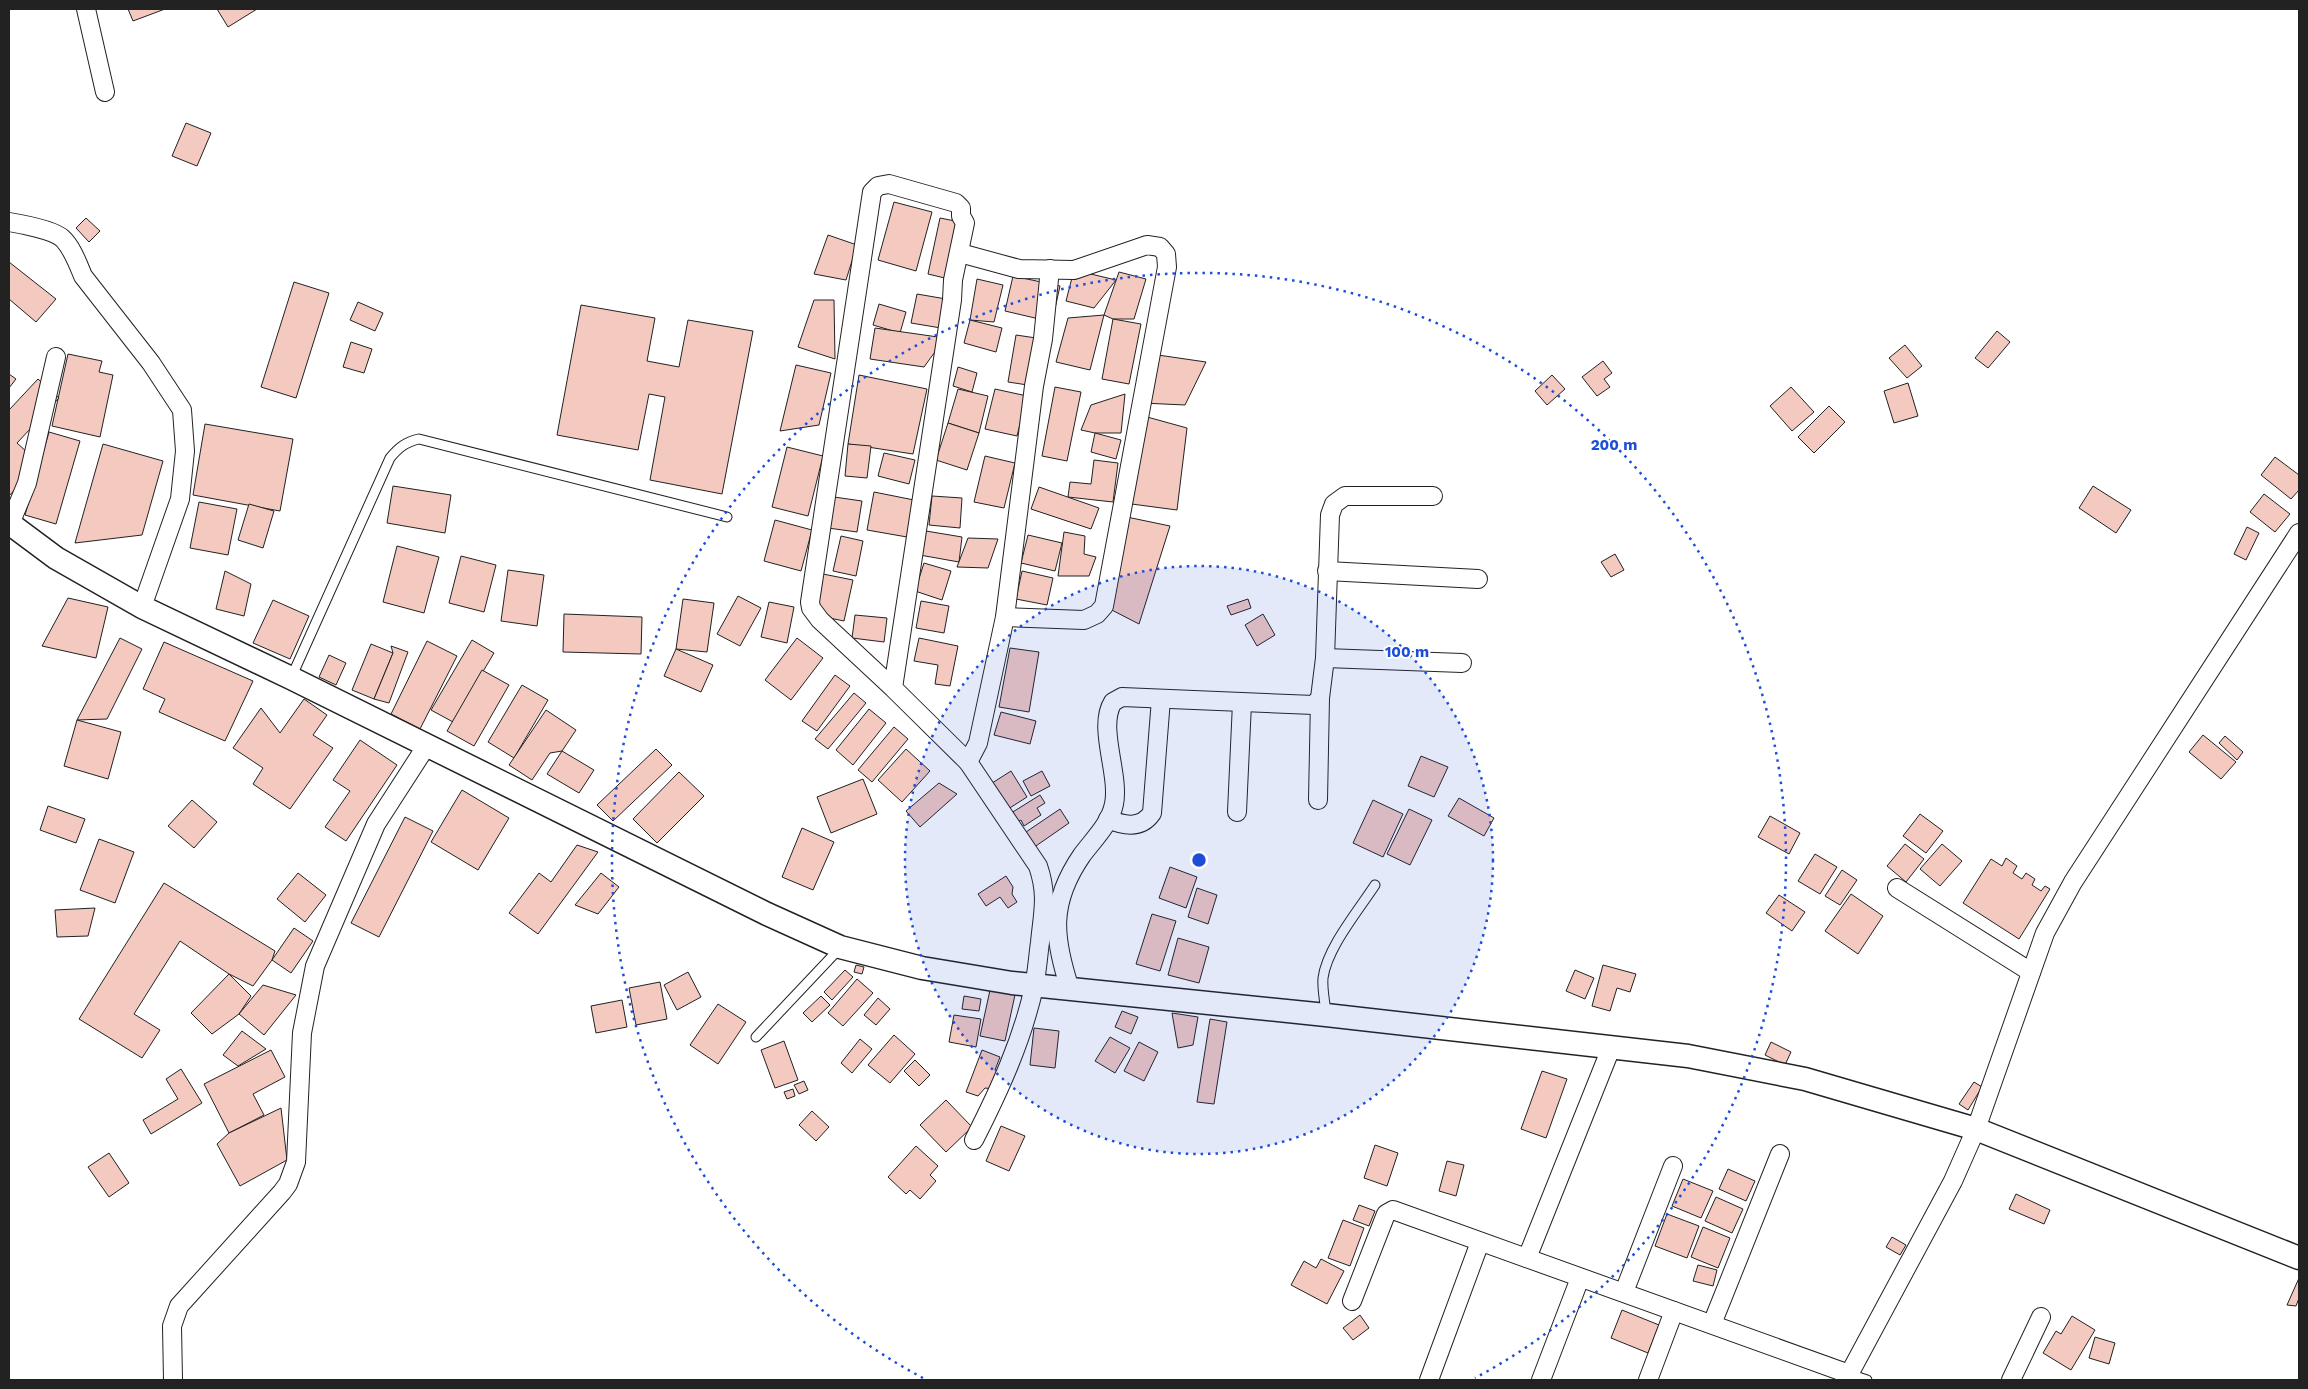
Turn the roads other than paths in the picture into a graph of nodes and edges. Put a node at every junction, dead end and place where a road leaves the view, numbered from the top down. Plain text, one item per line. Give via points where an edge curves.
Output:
1 (86, 9) edge
2 (105, 92) dead end
3 (9, 222) edge
4 (960, 253) junction
5 (1050, 269) junction
6 (56, 357) dead end
7 (1434, 496) dead end
8 (727, 517) dead end
9 (9, 523) edge
10 (2299, 533) edge
11 (1327, 572) junction
12 (1478, 579) dead end
13 (142, 607) junction
14 (1006, 617) junction
15 (1325, 658) junction
16 (1462, 663) dead end
17 (291, 678) junction
18 (893, 688) junction
19 (1320, 698) junction
20 (1161, 699) junction
21 (1242, 703) junction
22 (427, 745) junction
23 (968, 762) junction
24 (1318, 800) dead end
25 (1236, 812) dead end
26 (1108, 819) junction
27 (1375, 885) dead end
28 (1897, 888) dead end
29 (840, 947) junction
30 (2031, 972) junction
31 (1034, 986) junction
32 (1070, 989) junction
33 (1326, 1015) junction
34 (756, 1037) dead end
35 (1611, 1048) junction
36 (1976, 1129) junction
37 (974, 1140) dead end
38 (1780, 1154) dead end
39 (1673, 1166) dead end
40 (1480, 1242) junction
41 (1527, 1258) junction
42 (2299, 1258) edge
43 (1580, 1278) junction
44 (1624, 1292) junction
45 (1352, 1301) dead end
46 (1674, 1311) junction
47 (2041, 1317) dead end
48 (1712, 1324) junction
49 (1847, 1377) edge
50 (173, 1380) edge
51 (1429, 1380) edge
52 (1541, 1380) edge
53 (1648, 1380) edge
54 (1867, 1380) edge
55 (2011, 1380) edge

1 - 2 street
3 - 13 street via 62,237 83,276 151,363 182,410 185,451 180,499
4 - 5 street via 1018,269
4 - 18 street via 953,280
4 - 18 street via 965,223 961,208 956,203 889,184 878,186 872,192 810,602 820,620
5 - 14 street
5 - 14 street via 1074,270 1147,245 1164,250 1168,263 1104,606 1097,614 1084,620
6 - 9 street via 27,483
7 - 11 street via 1345,496 1334,504 1330,515
8 - 17 lane via 420,439 409,441 390,458
9 - 13 street via 56,558
10 - 30 street via 2073,882 2045,933
11 - 12 street
11 - 15 street
13 - 17 street
14 - 23 street via 978,743
15 - 16 street
15 - 19 street
17 - 22 street
18 - 23 street
19 - 21 street via 1311,706
19 - 24 street
20 - 21 street
20 - 26 street via 1152,813 1141,824 1119,824
20 - 26 street via 1122,697 1113,702 1109,710 1115,796
21 - 25 street
22 - 29 street via 758,910
22 - 50 street via 376,824 315,966 302,1033 296,1162 292,1174 282,1192 179,1306 172,1326
23 - 31 street via 1038,866 1043,880 1046,896
26 - 32 street via 1078,863 1062,894 1058,944
27 - 33 lane via 1326,966 1323,979
28 - 30 street
29 - 31 street via 922,968
29 - 34 lane
30 - 36 street
31 - 32 street
31 - 37 street via 1022,1030 993,1103
32 - 33 street
33 - 35 street
35 - 36 street via 1688,1056 1805,1080
35 - 41 street
36 - 42 street
36 - 49 street via 1953,1181
38 - 48 street
39 - 44 street
40 - 41 street
40 - 45 street via 1390,1210
40 - 51 street
41 - 43 street
43 - 44 street
43 - 52 street
44 - 46 street
46 - 48 street
46 - 53 street
47 - 55 street
48 - 49 street
49 - 54 lane

